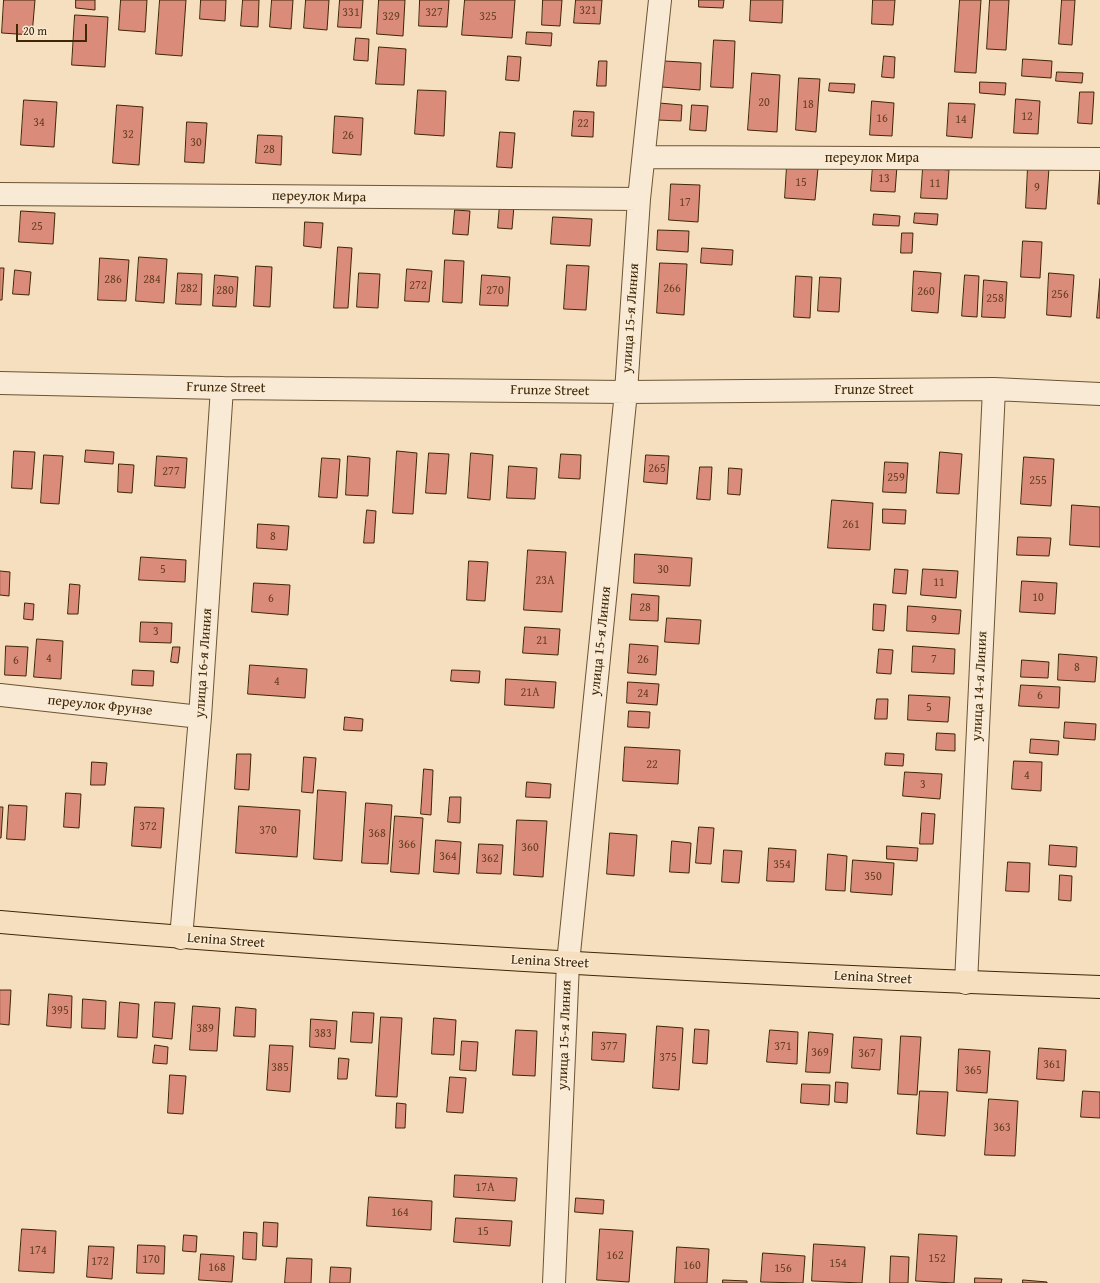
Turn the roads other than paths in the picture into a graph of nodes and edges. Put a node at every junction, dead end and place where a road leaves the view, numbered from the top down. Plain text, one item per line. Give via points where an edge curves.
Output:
1 (660, 0) edge
2 (644, 157) junction
3 (1100, 160) edge
4 (0, 194) edge
5 (639, 200) junction
6 (0, 383) edge
7 (222, 388) junction
8 (994, 389) junction
9 (626, 392) junction
10 (1100, 394) edge
11 (0, 695) edge
12 (200, 717) junction
13 (0, 922) edge
14 (181, 938) junction
15 (568, 963) junction
16 (966, 983) junction
17 (1100, 987) edge
18 (554, 1283) edge

1 - 2 street, улица 15-я Линия
2 - 3 street, переулок Мира
2 - 5 street, улица 15-я Линия
4 - 5 street, переулок Мира
5 - 9 street, улица 15-я Линия
6 - 7 street, Frunze Street
7 - 9 street, Frunze Street
7 - 12 street, улица 16-я Линия
8 - 9 street, Frunze Street
8 - 10 street, Frunze Street
8 - 16 street, улица 14-я Линия
9 - 15 street, улица 15-я Линия
11 - 12 street, переулок Фрунзе
12 - 14 street, улица 16-я Линия
13 - 14 main road, Lenina Street
14 - 15 main road, Lenina Street
15 - 16 main road, Lenina Street
15 - 18 street, улица 15-я Линия
16 - 17 main road, Lenina Street

